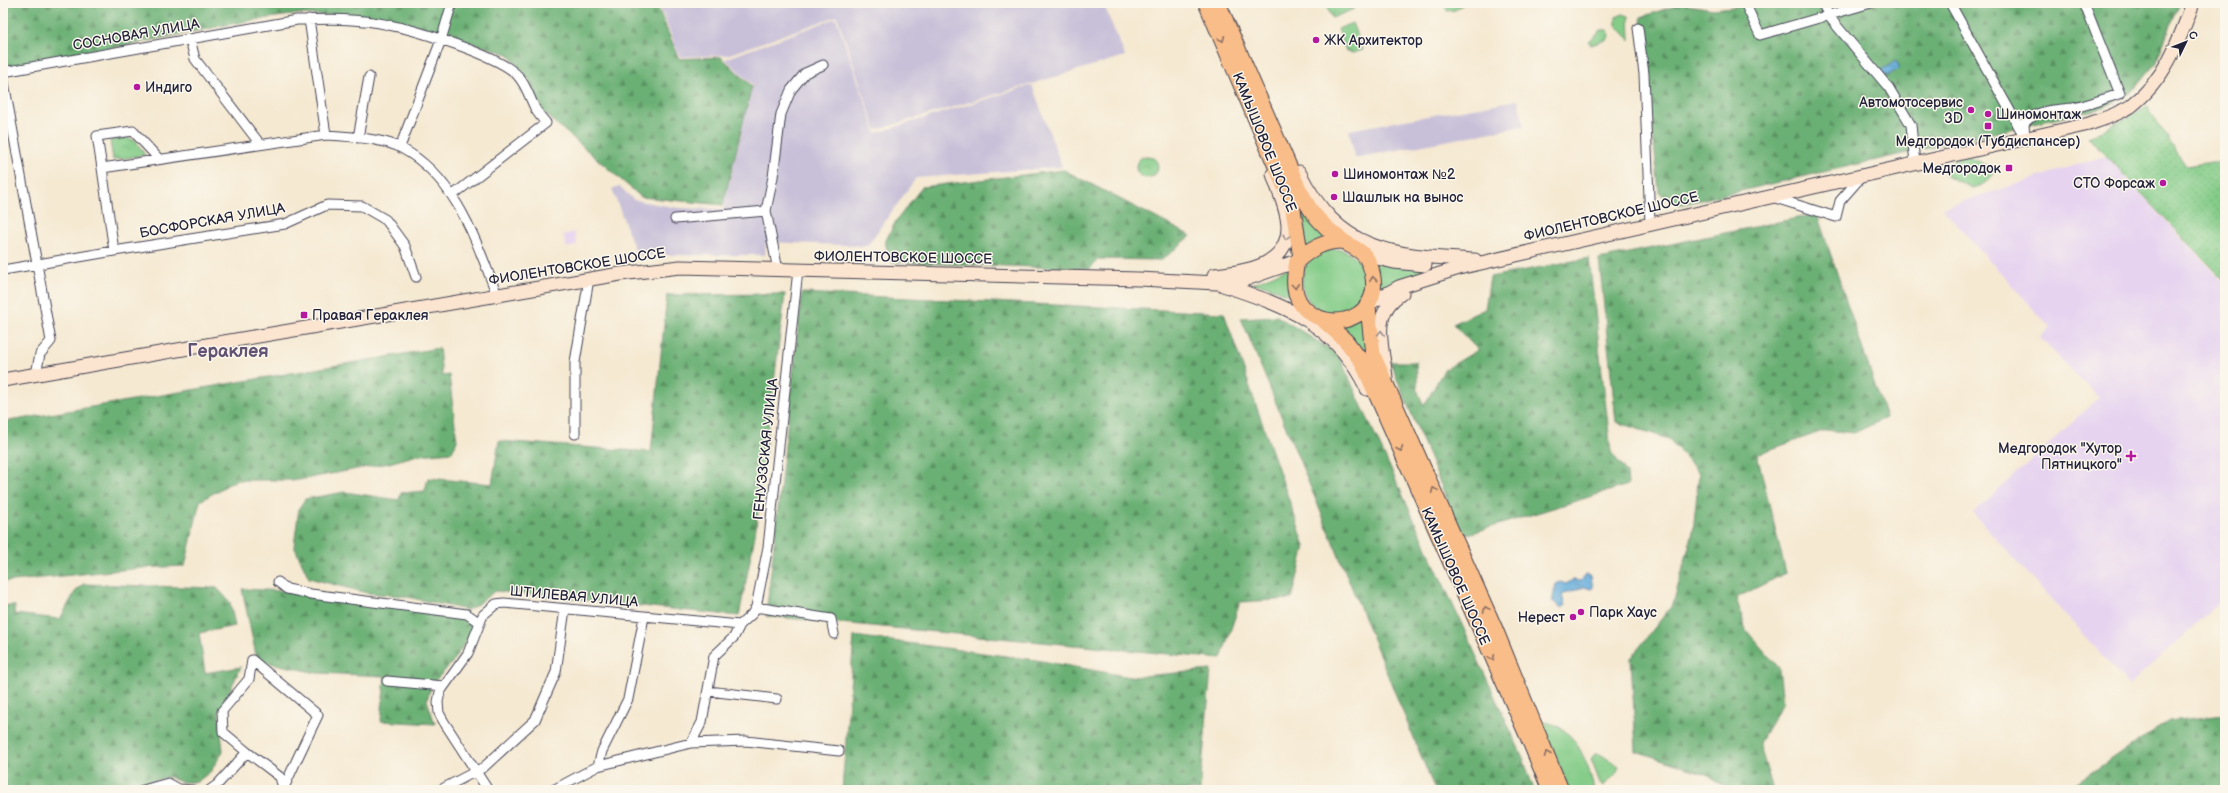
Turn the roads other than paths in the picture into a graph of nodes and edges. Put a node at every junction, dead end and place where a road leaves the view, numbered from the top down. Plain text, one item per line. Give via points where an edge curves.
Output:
1 (452, 3) edge
2 (1206, 3) edge
3 (1218, 3) edge
4 (1745, 3) edge
5 (1822, 3) edge
6 (1871, 3) edge
7 (1950, 3) edge
8 (2084, 3) edge
9 (2193, 3) edge
10 (1829, 15) junction
11 (309, 19) junction
12 (1638, 28) dead end
13 (190, 39) junction
14 (441, 40) junction
15 (823, 65) dead end
16 (3, 72) edge
17 (3, 77) edge
18 (369, 77) dead end
19 (1261, 132) junction
20 (326, 135) junction
21 (358, 138) junction
22 (2026, 139) junction
23 (1279, 142) junction
24 (260, 144) junction
25 (400, 147) junction
26 (159, 159) junction
27 (1915, 163) junction
28 (102, 168) junction
29 (1863, 175) junction
30 (453, 195) junction
31 (1769, 196) junction
32 (766, 210) junction
33 (675, 220) dead end
34 (1650, 223) junction
35 (1343, 241) junction
36 (114, 251) junction
37 (1365, 256) junction
38 (1300, 259) junction
39 (1488, 261) junction
40 (38, 264) junction
41 (1459, 268) junction
42 (3, 270) edge
43 (778, 270) junction
44 (798, 270) junction
45 (1444, 272) junction
46 (416, 277) dead end
47 (590, 279) junction
48 (1182, 282) junction
49 (1217, 283) junction
50 (1235, 283) junction
51 (497, 295) junction
52 (1369, 305) junction
53 (1304, 309) junction
54 (1324, 321) junction
55 (36, 374) junction
56 (3, 380) edge
57 (1387, 386) junction
58 (1389, 423) junction
59 (575, 434) dead end
60 (278, 582) dead end
61 (756, 607) junction
62 (565, 609) junction
63 (644, 617) junction
64 (480, 623) junction
65 (740, 625) junction
66 (834, 634) dead end
67 (387, 681) dead end
68 (444, 686) junction
69 (708, 691) junction
70 (777, 699) dead end
71 (691, 744) junction
72 (839, 751) dead end
73 (247, 752) junction
74 (598, 766) junction
75 (477, 771) junction
76 (143, 790) edge
77 (192, 790) edge
78 (210, 790) edge
79 (284, 790) edge
80 (440, 790) edge
81 (488, 790) edge
82 (553, 790) edge
83 (1550, 790) edge
84 (1561, 790) edge

1 - 14 street
2 -> 19 main road, КАМЫШОВОЕ ШОССЕ
3 - 23 main road, КАМЫШОВОЕ ШОССЕ
4 - 10 street via 1760,35
5 - 10 street
6 - 10 street
7 - 22 street
8 - 22 street via 2120,94 2074,108 2051,109 2032,116 2024,123
9 - 22 main road, ФИОЛЕНТОВСКОЕ ШОССЕ via 2167,65 2150,90 2130,106 2089,124
10 - 27 street via 1889,88 1912,126
11 - 13 street, СОСНОВАЯ УЛИЦА
11 - 14 street, СОСНОВАЯ УЛИЦА via 388,24
11 - 20 street
12 - 34 street via 1644,74
13 - 16 street, СОСНОВАЯ УЛИЦА
13 - 24 street via 195,59
14 - 25 street
14 - 30 street, СОСНОВАЯ УЛИЦА via 490,58 518,75 534,108 546,123
15 - 32 street via 804,73 791,90 781,114
17 - 40 street
18 - 21 street
19 - 38 main road, КАМЫШОВОЕ ШОССЕ via 1292,204
19 -> 48 main road via 1285,213 1288,227 1286,239 1278,254 1261,267
20 - 21 street
20 - 24 street
21 - 25 street
22 - 27 main road, ФИОЛЕНТОВСКОЕ ШОССЕ
23 - 35 main road, КАМЫШОВОЕ ШОССЕ via 1298,187 1314,213
23 - 39 main road via 1288,151 1306,186 1329,218 1352,237 1382,250 1431,258
24 - 26 street
25 - 30 street via 429,168
26 - 28 street
26 - 28 street via 133,131 97,136
27 - 29 main road, ФИОЛЕНТОВСКОЕ ШОССЕ
28 - 36 street
29 - 31 main road, ФИОЛЕНТОВСКОЕ ШОССЕ
29 - 31 street via 1840,201 1836,217
30 - 51 street via 476,241
31 - 34 main road, ФИОЛЕНТОВСКОЕ ШОССЕ
32 - 33 street
32 - 43 street
34 - 39 main road, ФИОЛЕНТОВСКОЕ ШОССЕ
35 - 37 main road
35 - 38 main road via 1320,244
36 - 40 street, БОСФОРСКАЯ УЛИЦА
36 - 46 street, БОСФОРСКАЯ УЛИЦА via 285,224 327,205 362,206 386,220 405,246
37 - 41 main road, ФИОЛЕНТОВСКОЕ ШОССЕ via 1394,262
52 -> 37 main road via 1374,282
38 - 50 main road, ФИОЛЕНТОВСКОЕ ШОССЕ
38 -> 53 main road, КАМЫШОВОЕ ШОССЕ via 1294,283
39 - 41 main road, ФИОЛЕНТОВСКОЕ ШОССЕ
40 - 42 street, БОСФОРСКАЯ УЛИЦА
40 - 55 street via 51,341 40,354
41 - 45 main road, ФИОЛЕНТОВСКОЕ ШОССЕ
43 - 44 main road, ФИОЛЕНТОВСКОЕ ШОССЕ
43 - 47 main road, ФИОЛЕНТОВСКОЕ ШОССЕ via 680,267
44 - 48 main road, ФИОЛЕНТОВСКОЕ ШОССЕ
44 - 61 street, ГЕНУЭЗСКАЯ УЛИЦА via 768,547
45 - 52 main road, ФИОЛЕНТОВСКОЕ ШОССЕ via 1399,287
57 -> 45 main road via 1381,348 1384,309 1390,300 1426,284
47 - 51 main road, ФИОЛЕНТОВСКОЕ ШОССЕ
47 - 59 street via 575,362
48 - 49 main road, ФИОЛЕНТОВСКОЕ ШОССЕ
49 - 50 main road, ФИОЛЕНТОВСКОЕ ШОССЕ
49 - 58 main road via 1271,301 1304,317 1340,346
50 - 53 main road, ФИОЛЕНТОВСКОЕ ШОССЕ via 1277,296
51 - 55 main road, ФИОЛЕНТОВСКОЕ ШОССЕ
52 - 54 main road via 1340,321
52 - 57 main road, КАМЫШОВОЕ ШОССЕ via 1373,355
53 - 54 main road
54 - 58 main road, КАМЫШОВОЕ ШОССЕ via 1346,341 1362,362
55 - 56 main road, ФИОЛЕНТОВСКОЕ ШОССЕ
84 -> 57 main road, КАМЫШОВОЕ ШОССЕ via 1506,655
58 -> 83 main road, КАМЫШОВОЕ ШОССЕ
60 - 64 street via 287,589 311,594 467,614
61 - 65 street, ГЕНУЭЗСКАЯ УЛИЦА
61 - 66 street via 831,619
62 - 63 street, ШТИЛЕВАЯ УЛИЦА
62 - 64 street, ШТИЛЕВАЯ УЛИЦА via 496,604 488,609
62 - 75 street via 556,672 538,715 525,731
63 - 65 street, ШТИЛЕВАЯ УЛИЦА
63 - 74 street via 628,698
64 - 68 street via 468,653
65 - 69 street, ГЕНУЭЗСКАЯ УЛИЦА via 734,637 714,656
67 - 68 street
68 - 75 street via 438,702 439,713
69 - 70 street
69 - 71 street, ГЕНУЭЗСКАЯ УЛИЦА via 702,722
71 - 72 street via 746,741
71 - 74 street
73 - 78 street
73 - 79 street via 280,777
73 - 79 street via 222,732 222,711 249,679 252,660 318,715 287,778
74 - 82 street
75 - 80 street
75 - 81 street
76 - 77 street via 168,783 179,789

